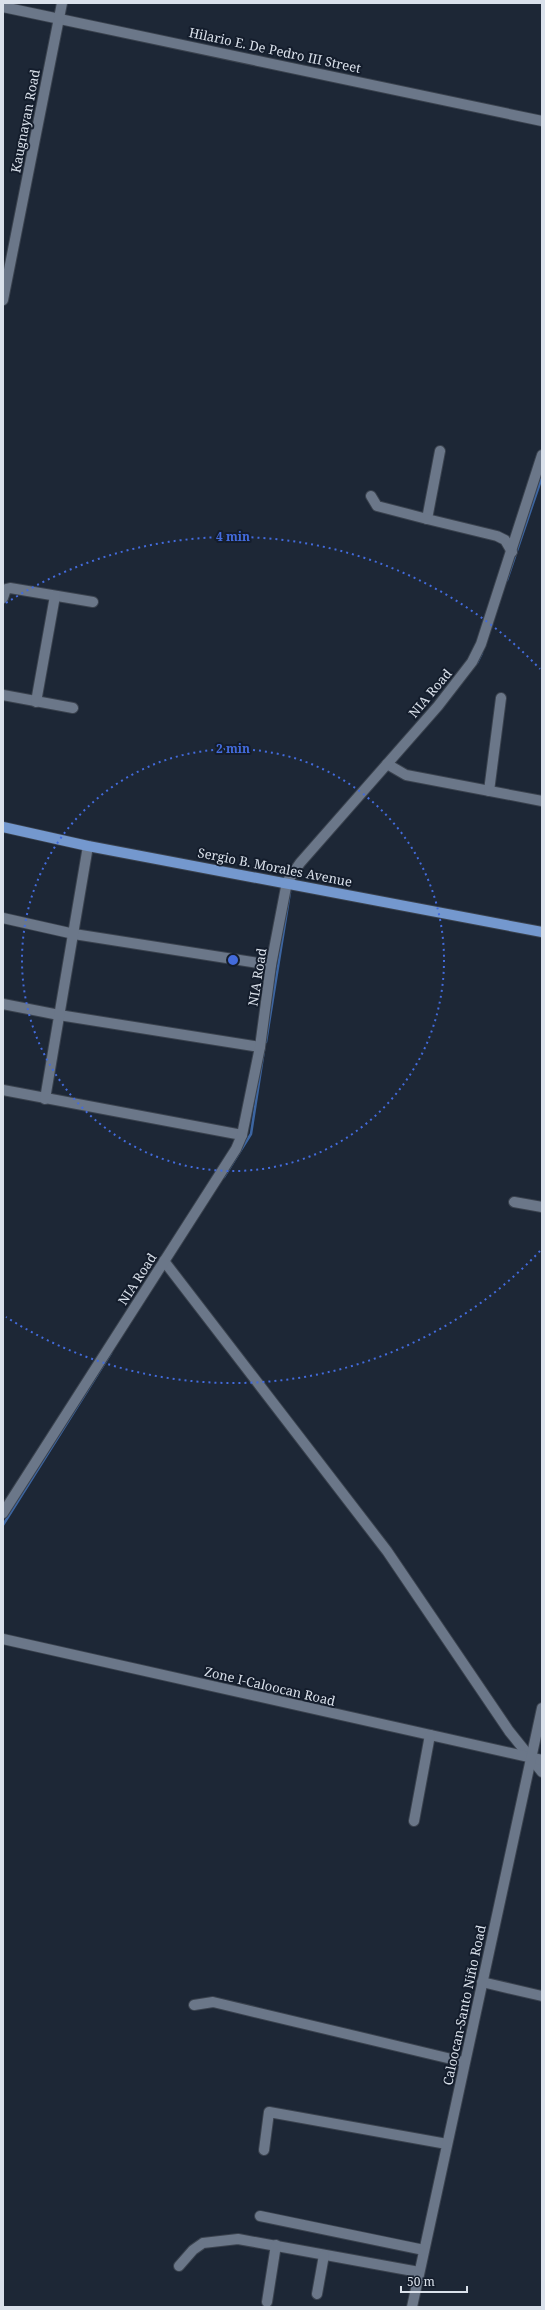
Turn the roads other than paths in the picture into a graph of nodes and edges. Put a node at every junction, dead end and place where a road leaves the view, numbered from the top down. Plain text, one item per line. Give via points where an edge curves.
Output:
1 (62, 3) edge
2 (3, 7) edge
3 (59, 18) junction
4 (542, 121) edge
5 (3, 300) edge
6 (440, 451) dead end
7 (542, 455) edge
8 (371, 496) dead end
9 (427, 519) junction
10 (512, 552) junction
11 (55, 596) junction
12 (3, 598) edge
13 (93, 602) dead end
14 (3, 696) edge
15 (501, 698) dead end
16 (36, 702) junction
17 (73, 708) dead end
18 (391, 767) junction
19 (489, 791) junction
20 (542, 801) edge
21 (3, 827) edge
22 (88, 846) junction
23 (286, 882) junction
24 (3, 918) edge
25 (542, 932) edge
26 (74, 934) junction
27 (271, 965) junction
28 (3, 1004) edge
29 (59, 1015) junction
30 (260, 1047) junction
31 (3, 1090) edge
32 (45, 1099) junction
33 (242, 1135) junction
34 (514, 1202) dead end
35 (542, 1208) edge
36 (164, 1261) junction
37 (3, 1513) edge
38 (3, 1639) edge
39 (542, 1708) edge
40 (430, 1735) junction
41 (532, 1758) junction
42 (542, 1760) edge
43 (542, 1772) edge
44 (414, 1821) dead end
45 (482, 1982) junction
46 (542, 1996) edge
47 (194, 2005) dead end
48 (464, 2062) junction
49 (447, 2144) junction
50 (264, 2150) dead end
51 (260, 2216) dead end
52 (276, 2245) junction
53 (424, 2250) junction
54 (324, 2255) junction
55 (179, 2266) dead end
56 (419, 2272) junction
57 (317, 2294) dead end
58 (267, 2302) dead end
59 (412, 2307) edge

1 - 3 street, Kaugnayan Road
2 - 3 street, Hilario E. De Pedro III Street
3 - 4 street, Hilario E. De Pedro III Street
3 - 5 street, Kaugnayan Road
6 - 9 street
7 - 10 street, NIA Road
8 - 9 street via 377,506
9 - 10 street via 497,536 505,540
10 - 18 street, NIA Road via 481,644 472,662
11 - 12 street via 10,588 6,589
11 - 13 street
11 - 16 street
14 - 16 street
15 - 19 street
16 - 17 street
18 - 19 street via 406,775
18 - 23 street, NIA Road via 300,863
19 - 20 street
21 - 22 main road, Sergio B. Morales Avenue
22 - 23 main road, Sergio B. Morales Avenue
22 - 26 street
23 - 25 main road, Sergio B. Morales Avenue
23 - 27 street, NIA Road
24 - 26 street
26 - 27 street
26 - 29 street
27 - 30 street, NIA Road
28 - 29 street
29 - 30 street
29 - 32 street
30 - 33 street, NIA Road
31 - 32 street
32 - 33 street
33 - 36 street, NIA Road via 228,1163
34 - 35 street
36 - 37 street, NIA Road
36 - 41 street via 387,1551 509,1731
38 - 40 street, Zone I-Caloocan Road
39 - 41 street, Caloocan-Santo Niño Road
40 - 41 street, Zone I-Caloocan Road
40 - 44 street
41 - 42 street, Zone I-Caloocan Road
41 - 43 street
41 - 45 street, Caloocan-Santo Niño Road
45 - 46 street
45 - 48 street, Caloocan-Santo Niño Road
47 - 48 street via 213,2002
48 - 49 street, Caloocan-Santo Niño Road
49 - 50 street via 269,2112
49 - 53 street, Caloocan-Santo Niño Road
51 - 53 street
52 - 54 street
52 - 55 street via 238,2239 210,2241 193,2250
52 - 58 street
53 - 56 street, Caloocan-Santo Niño Road
54 - 56 street
54 - 57 street
56 - 59 street, Caloocan-Santo Niño Road

